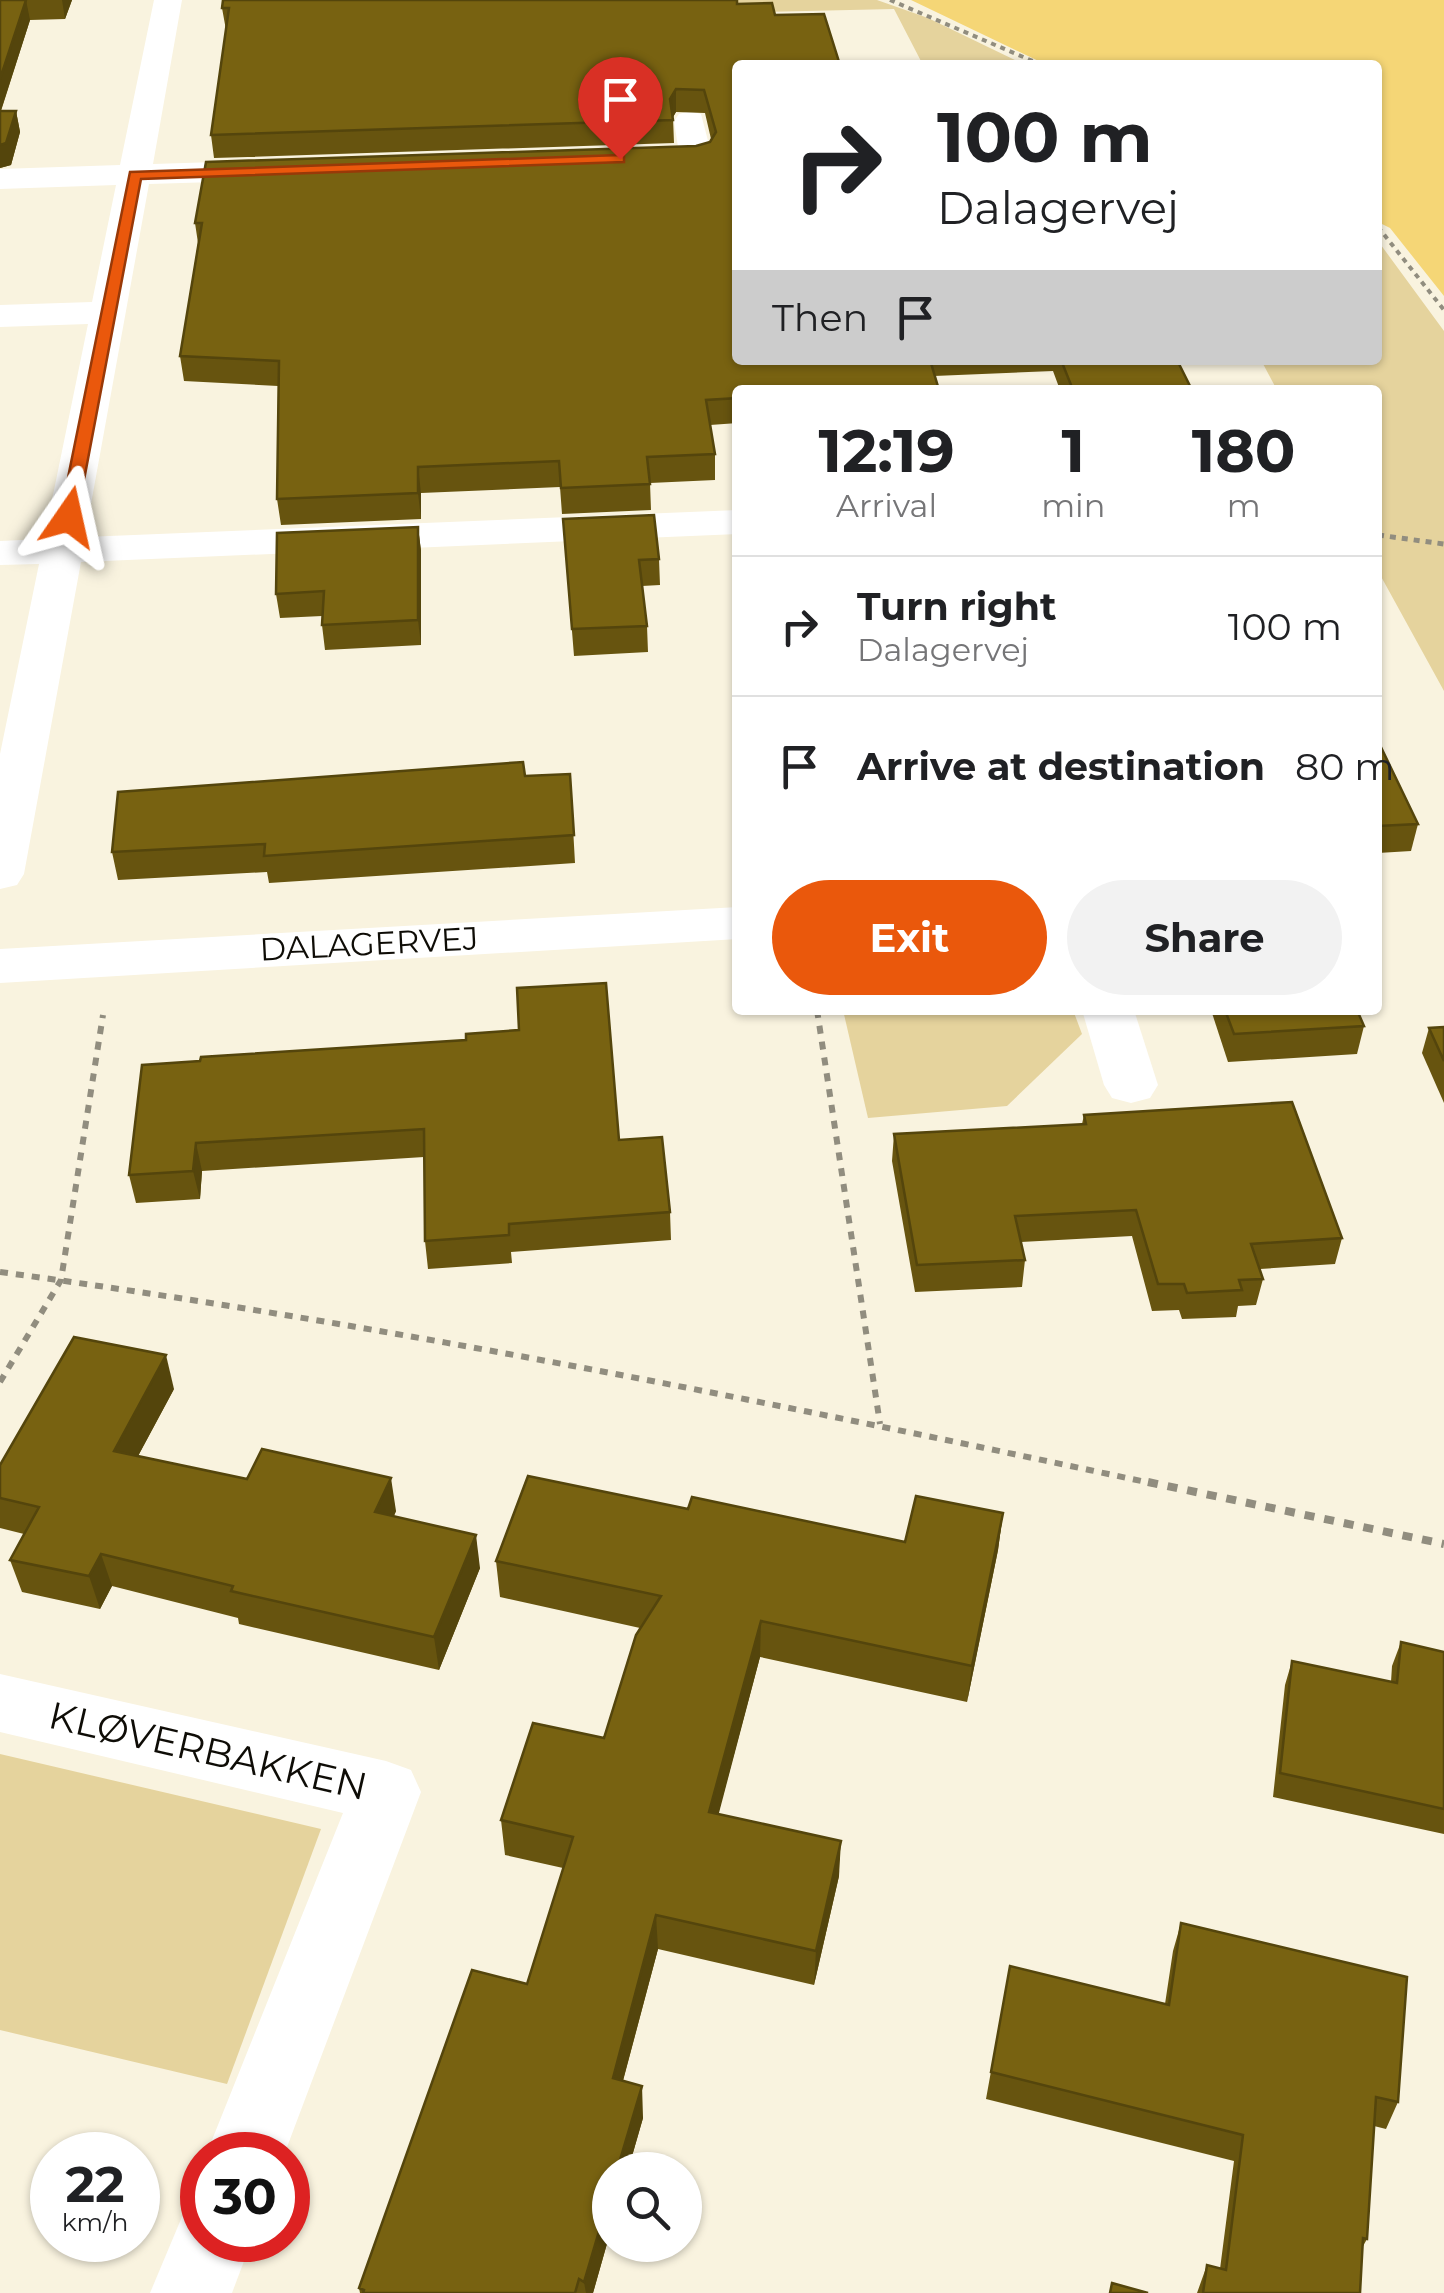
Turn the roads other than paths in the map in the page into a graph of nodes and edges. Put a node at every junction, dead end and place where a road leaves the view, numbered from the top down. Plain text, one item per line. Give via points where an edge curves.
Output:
1 (168, 0) edge
2 (690, 121) edge
3 (600, 160) edge
4 (311, 169) edge
5 (134, 175) junction
6 (0, 179) edge
7 (108, 312) junction
8 (0, 316) edge
9 (732, 522) edge
10 (62, 551) junction
11 (0, 554) edge
12 (0, 874) edge
13 (732, 923) edge
14 (0, 966) edge
15 (1110, 1015) edge
16 (1131, 1085) dead end
17 (0, 1703) edge
18 (254, 2132) edge
19 (203, 2262) edge
20 (191, 2293) edge

1 - 5 street
2 - 3 street via 696,156
4 - 5 street
5 - 6 street
5 - 7 street
7 - 8 street
7 - 10 street
9 - 10 street
10 - 11 street
10 - 12 street
13 - 14 street, DALAGERVEJ
15 - 16 street
17 - 18 street, KLØVERBAKKEN via 386,1792
19 - 20 street

